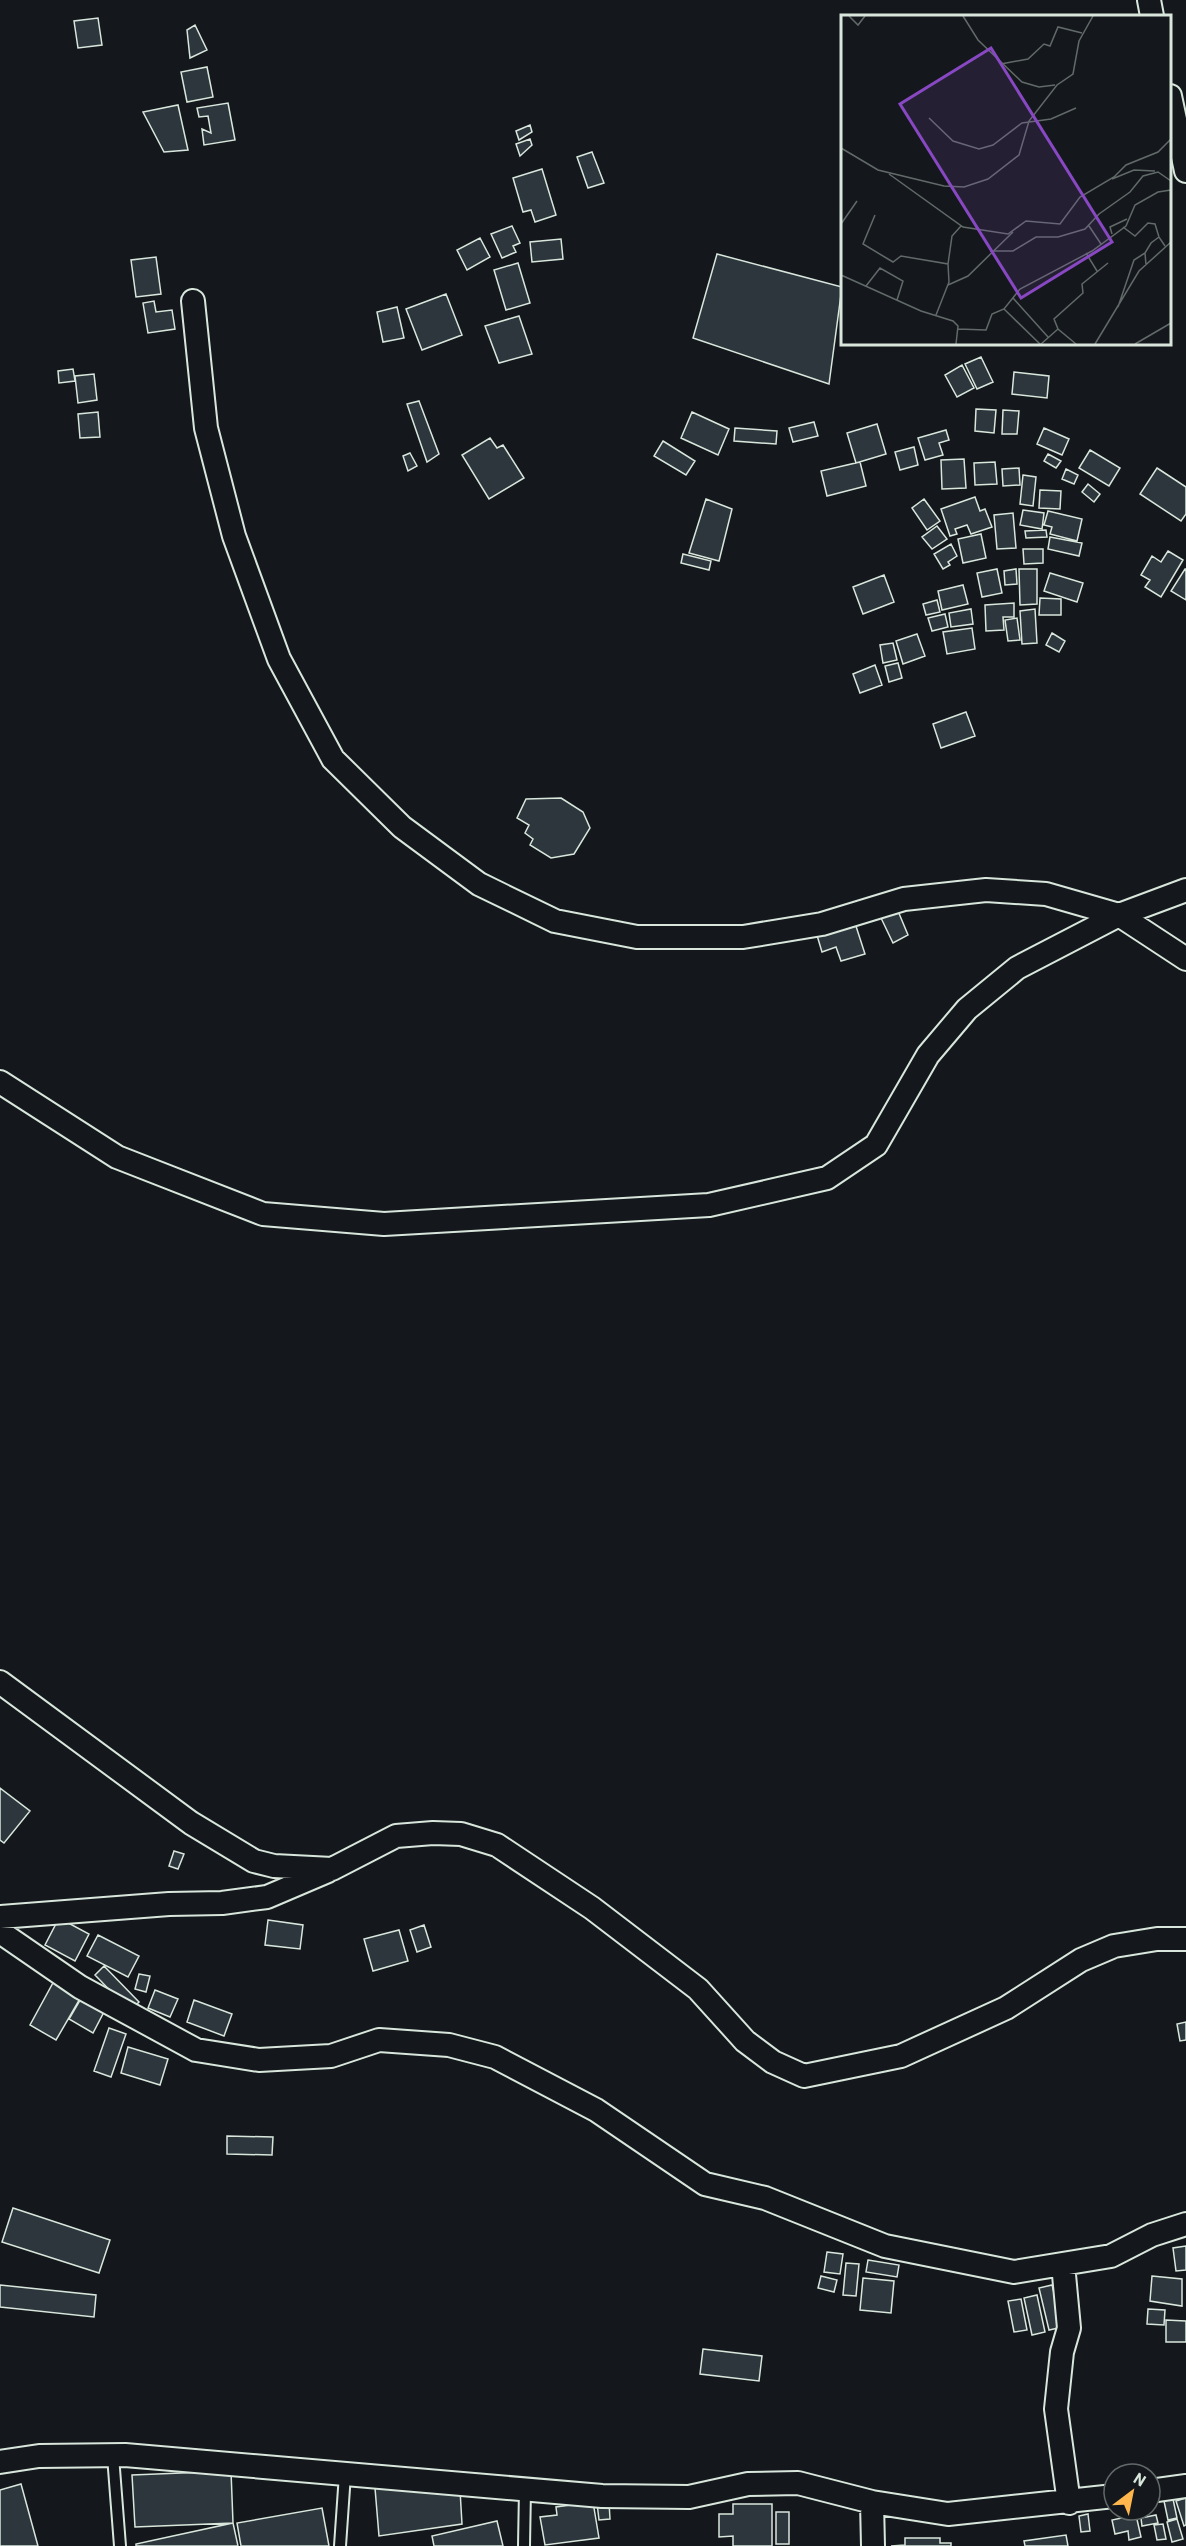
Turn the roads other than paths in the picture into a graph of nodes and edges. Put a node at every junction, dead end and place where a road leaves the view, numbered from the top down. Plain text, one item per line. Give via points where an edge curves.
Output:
1 (1149, 0) edge
2 (1152, 15) edge
3 (1171, 101) edge
4 (1186, 171) edge
5 (194, 301) dead end
6 (1186, 890) edge
7 (1119, 915) junction
8 (1186, 959) edge
9 (0, 1082) edge
10 (0, 1683) edge
11 (332, 1869) junction
12 (0, 1917) edge
13 (0, 1932) edge
14 (1186, 1940) edge
15 (1186, 2224) edge
16 (1063, 2264) junction
17 (113, 2456) junction
18 (0, 2462) edge
19 (345, 2474) junction
20 (1186, 2486) edge
21 (525, 2489) junction
22 (1162, 2489) edge
23 (1102, 2498) edge
24 (872, 2502) junction
25 (1069, 2503) junction
26 (120, 2546) edge
27 (340, 2546) edge
28 (524, 2546) edge
29 (873, 2546) edge

1 - 2 street
3 - 4 street
5 - 7 street via 206,428 234,536 279,659 333,759 402,827 479,884 555,921 637,937 743,938 822,924 904,899 986,890 1046,894
6 - 7 street
7 - 8 street
7 - 9 street via 1017,968 967,1010 928,1055 876,1145 827,1178 709,1205 384,1224 263,1214 117,1157
10 - 11 street via 191,1823 254,1861
11 - 12 street via 267,1897
11 - 14 street via 396,1836 461,1834 498,1845 592,1908 698,1989 746,2041 773,2062 804,2076 901,2056 1006,2008 1081,1960 1114,1946 1157,1938
13 - 16 street via 80,1987 196,2050 259,2060 331,2056 379,2040 449,2045 495,2057 596,2110 705,2184 765,2198 885,2246 1014,2272
15 - 16 street via 1152,2235 1111,2256
16 - 25 street via 1069,2328 1062,2352 1056,2409
17 - 18 street via 39,2456
17 - 19 street
17 - 26 lane
19 - 21 street
19 - 27 lane
20 - 22 street
21 - 24 street via 602,2496 689,2497 748,2484 798,2483
21 - 28 lane
23 - 25 street
24 - 25 street via 948,2514
24 - 29 street

